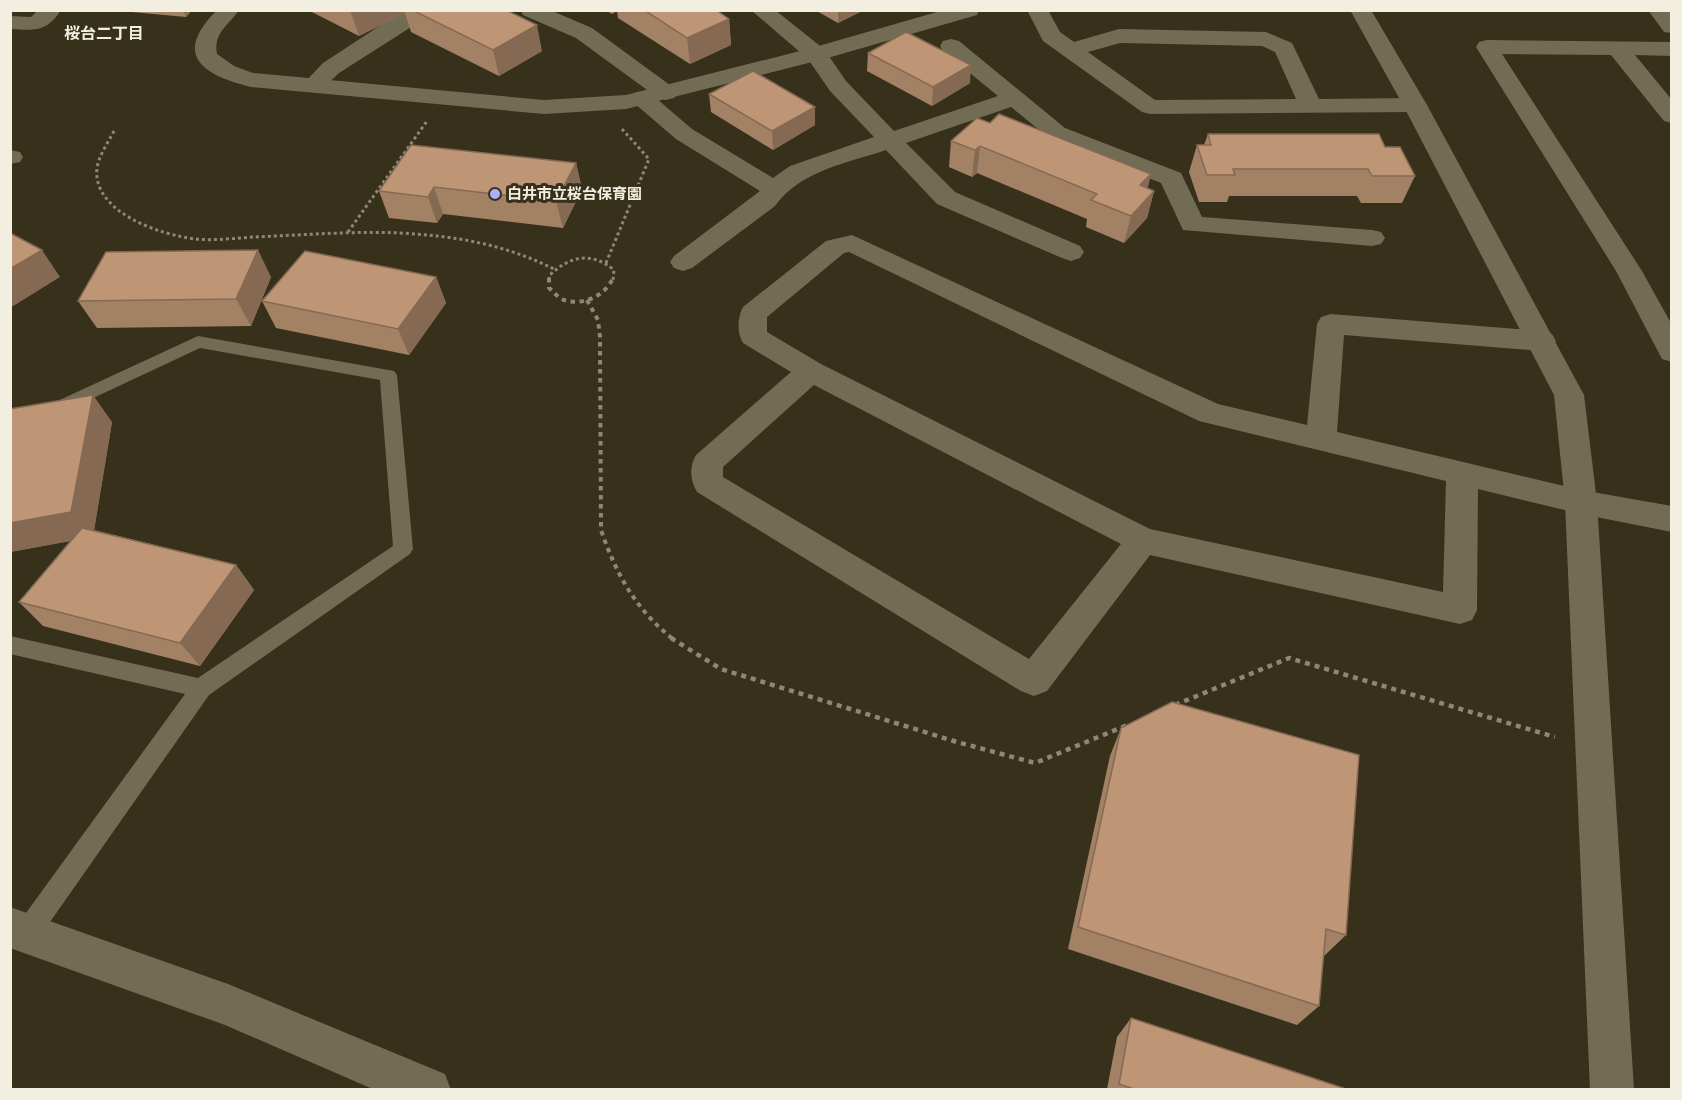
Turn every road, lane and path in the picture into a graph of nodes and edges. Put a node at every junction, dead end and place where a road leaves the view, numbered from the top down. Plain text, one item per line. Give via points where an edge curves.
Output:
1 (51, 10) edge
2 (229, 10) edge
3 (422, 10) edge
4 (531, 10) edge
5 (761, 10) edge
6 (969, 10) edge
7 (1037, 10) edge
8 (1360, 10) edge
9 (1658, 10) edge
10 (10, 22) edge
11 (1671, 27) edge
12 (951, 46) dead end
13 (1618, 49) junction
14 (1671, 49) edge
15 (1071, 50) junction
16 (816, 54) junction
17 (313, 85) junction
18 (666, 93) junction
19 (445, 97) junction
20 (642, 98) junction
21 (1014, 98) junction
22 (599, 104) junction
23 (1416, 105) junction
24 (1311, 106) junction
25 (1671, 116) edge
26 (114, 131) dead end
27 (890, 140) junction
28 (774, 189) junction
29 (347, 233) junction
30 (1372, 238) dead end
31 (1071, 252) dead end
32 (683, 262) dead end
33 (606, 263) junction
34 (554, 269) junction
35 (1542, 341) junction
36 (1671, 352) edge
37 (811, 371) junction
38 (10, 431) edge
39 (1321, 441) junction
40 (1462, 474) junction
41 (1581, 502) junction
42 (1671, 519) edge
43 (1143, 540) junction
44 (10, 645) edge
45 (201, 688) junction
46 (19, 930) edge
47 (429, 1089) edge
48 (1612, 1089) edge

1 - 10 street via 36,24
2 - 17 street via 207,35 205,43 208,57 217,67 251,80
3 - 17 street via 332,68
4 - 18 street via 584,33
5 - 16 street
6 - 16 street
7 - 15 street via 1051,36
8 - 23 street
9 - 11 street
12 - 21 street
13 - 14 street
13 - 25 street
13 - 36 street via 1487,47 1629,271
15 - 24 street via 1150,107
15 - 24 street via 1119,36 1266,39 1284,48
16 - 18 street
16 - 27 street via 838,86
17 - 19 street
18 - 20 street
19 - 22 street via 544,107
19 - 29 path
20 - 22 street
20 - 28 street via 684,134
21 - 27 street
21 - 30 street via 1057,133 1172,178 1192,224
22 - 33 path via 649,159
23 - 24 street
23 - 35 street
26 - 29 path via 96,173 105,195 120,212 146,227 165,235 197,240
27 - 28 street via 799,171
27 - 31 street via 946,198
28 - 32 street via 766,200
29 - 34 path via 398,233 495,243
33 - 34 path via 581,258
33 - 34 path via 614,272 614,282 607,292 575,302 551,292 547,284
35 - 39 street via 1331,324
35 - 41 street via 1569,395
37 - 39 street via 753,336 753,314 835,247 852,243 1210,413
37 - 43 street
37 - 43 street via 707,463 708,483 1034,680
38 - 45 lane via 198,342 388,375 403,549
39 - 40 street
40 - 41 street
40 - 43 street via 1460,610
41 - 42 street
41 - 48 street
44 - 45 lane
45 - 46 lane
46 - 47 street via 228,1005

